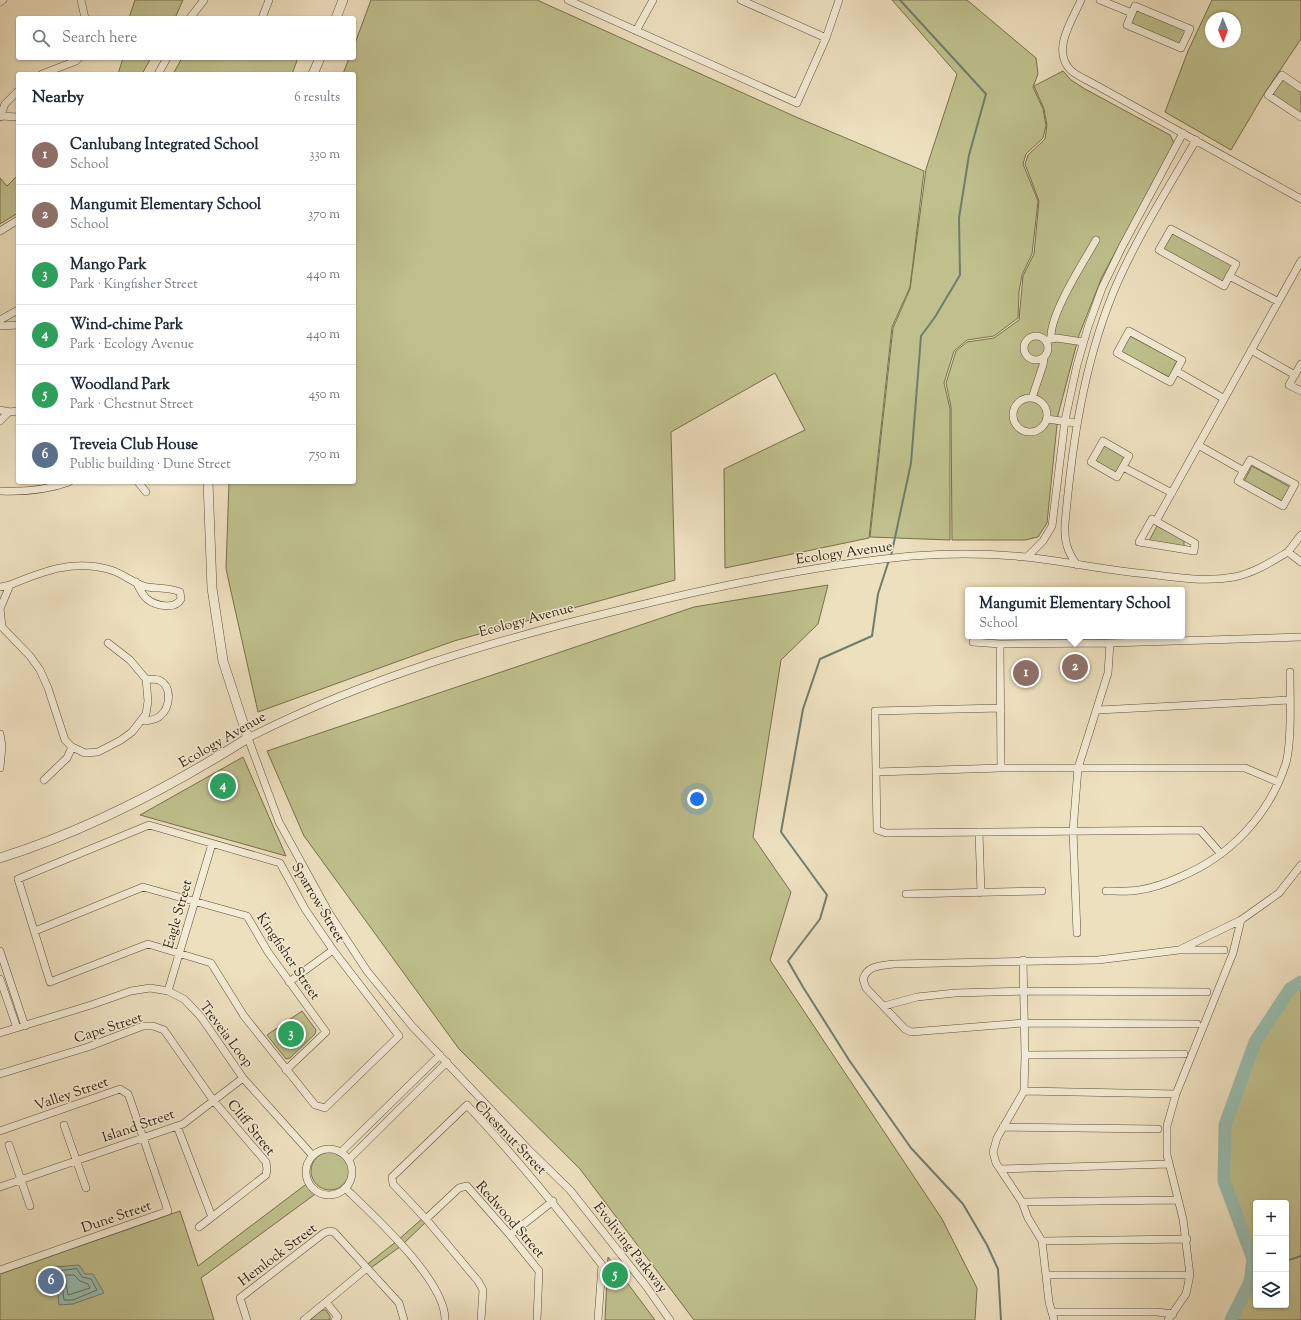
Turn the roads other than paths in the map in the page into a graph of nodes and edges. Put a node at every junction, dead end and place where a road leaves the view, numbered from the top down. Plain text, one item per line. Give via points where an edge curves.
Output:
1 (3, 0) edge
2 (81, 0) edge
3 (196, 0) edge
4 (204, 0) edge
5 (269, 0) edge
6 (343, 0) edge
7 (653, 0) edge
8 (741, 0) edge
9 (839, 0) edge
10 (1081, 0) edge
11 (1100, 0) edge
12 (571, 1) edge
13 (0, 2) edge
14 (1132, 13) junction
15 (192, 15) edge
16 (85, 16) edge
17 (263, 16) edge
18 (337, 16) edge
19 (636, 31) junction
20 (826, 38) junction
21 (77, 60) edge
22 (166, 60) edge
23 (319, 60) edge
24 (50, 72) edge
25 (159, 72) edge
26 (315, 72) edge
27 (1301, 88) edge
28 (16, 93) edge
29 (1, 116) edge
30 (16, 117) edge
31 (1301, 117) edge
32 (1183, 133) junction
33 (1196, 140) junction
34 (1301, 198) edge
35 (16, 221) edge
36 (0, 232) edge
37 (1096, 240) dead end
38 (1301, 261) edge
39 (1229, 276) junction
40 (1277, 301) junction
41 (16, 311) edge
42 (0, 320) edge
43 (16, 325) edge
44 (0, 326) edge
45 (1048, 340) junction
46 (1084, 342) junction
47 (1251, 350) junction
48 (1044, 358) junction
49 (1301, 364) edge
50 (1176, 370) junction
51 (1295, 375) junction
52 (1301, 391) edge
53 (1032, 398) junction
54 (1223, 398) junction
55 (0, 410) edge
56 (16, 411) edge
57 (9, 412) junction
58 (1047, 419) junction
59 (1065, 420) junction
60 (0, 421) edge
61 (1076, 423) junction
62 (1198, 445) junction
63 (1123, 467) junction
64 (1059, 470) junction
65 (1070, 471) junction
66 (1244, 471) junction
67 (60, 484) edge
68 (140, 484) edge
69 (208, 484) edge
70 (0, 491) edge
71 (146, 492) dead end
72 (1172, 493) junction
73 (1055, 504) junction
74 (1066, 504) junction
75 (1156, 521) junction
76 (1301, 535) edge
77 (1288, 552) junction
78 (1026, 557) junction
79 (1301, 562) edge
80 (1077, 565) junction
81 (136, 582) junction
82 (10, 585) junction
83 (0, 587) edge
84 (1, 626) edge
85 (1301, 637) edge
86 (973, 642) dead end
87 (108, 643) dead end
88 (1110, 643) junction
89 (1000, 644) junction
90 (1290, 672) dead end
91 (146, 679) junction
92 (1289, 700) junction
93 (1001, 708) junction
94 (1098, 710) junction
95 (143, 719) junction
96 (0, 734) edge
97 (248, 738) junction
98 (72, 747) junction
99 (0, 768) edge
100 (1001, 768) junction
101 (1078, 768) junction
102 (876, 772) junction
103 (44, 780) dead end
104 (1278, 782) junction
105 (1073, 831) junction
106 (979, 832) junction
107 (212, 844) junction
108 (1222, 854) junction
109 (0, 858) edge
110 (1301, 865) edge
111 (1042, 891) dead end
112 (1106, 891) dead end
113 (981, 893) junction
114 (906, 894) dead end
115 (195, 901) junction
116 (1241, 920) junction
117 (35, 931) junction
118 (1077, 933) dead end
119 (333, 950) junction
120 (1179, 950) junction
121 (1224, 950) dead end
122 (0, 951) edge
123 (179, 954) junction
124 (1023, 960) junction
125 (0, 979) edge
126 (290, 982) junction
127 (168, 991) junction
128 (1023, 991) junction
129 (1208, 992) dead end
130 (884, 1006) junction
131 (1023, 1023) junction
132 (1197, 1024) dead end
133 (25, 1026) junction
134 (17, 1028) junction
135 (0, 1033) edge
136 (1184, 1054) dead end
137 (440, 1055) junction
138 (1025, 1055) junction
139 (447, 1062) junction
140 (286, 1070) junction
141 (0, 1074) edge
142 (244, 1078) junction
143 (1024, 1091) junction
144 (1176, 1094) junction
145 (214, 1100) junction
146 (383, 1111) junction
147 (390, 1118) junction
148 (64, 1125) dead end
149 (177, 1126) junction
150 (1003, 1127) junction
151 (1158, 1129) dead end
152 (0, 1131) edge
153 (143, 1138) junction
154 (9, 1145) dead end
155 (341, 1152) junction
156 (313, 1156) junction
157 (348, 1159) junction
158 (76, 1160) junction
159 (1169, 1164) junction
160 (1000, 1169) junction
161 (21, 1180) junction
162 (0, 1187) edge
163 (86, 1188) dead end
164 (345, 1188) junction
165 (1177, 1200) junction
166 (553, 1201) junction
167 (1022, 1202) junction
168 (30, 1206) dead end
169 (212, 1217) junction
170 (426, 1219) junction
171 (199, 1227) dead end
172 (510, 1235) junction
173 (1187, 1238) junction
174 (1042, 1241) junction
175 (367, 1268) junction
176 (0, 1270) edge
177 (1046, 1275) junction
178 (1190, 1275) junction
179 (326, 1302) junction
180 (1052, 1312) junction
181 (1173, 1314) junction
182 (247, 1320) edge
183 (304, 1320) edge
184 (335, 1320) edge
185 (404, 1320) edge
186 (445, 1320) edge
187 (481, 1320) edge
188 (537, 1320) edge
189 (598, 1320) edge
190 (670, 1320) edge
191 (1054, 1320) edge
192 (1168, 1320) edge

1 - 13 street
2 - 16 street
3 - 15 street
4 - 15 street
5 - 17 street
6 - 18 street
7 - 19 street
8 - 20 street
9 - 20 street
10 - 32 street via 1063,41 1062,52 1068,68
11 - 14 street
12 - 19 street
14 - 14 street via 1127,25 1181,48 1190,29 1135,6
19 - 20 street via 797,104
21 - 24 street
22 - 25 street
23 - 26 street
27 - 31 street via 1282,76 1268,95
28 - 29 street via 5,104
29 - 30 street
32 - 33 street
32 - 46 street via 1102,288
33 - 34 street
33 - 61 street via 1132,253 1113,293 1089,368
35 - 36 street
37 - 45 street via 1061,306
38 - 40 street
39 - 39 street via 1224,286 1159,250 1171,229 1236,264
39 - 40 street
40 - 47 street
41 - 42 street
43 - 44 street
45 - 46 street via 1070,339
45 - 48 street via 1048,351
45 - 48 street via 1032,336 1026,341 1024,348 1029,358
46 - 59 street
47 - 51 street
47 - 54 street
48 - 53 street
49 - 51 street
50 - 50 street via 1170,382 1117,353 1129,331 1182,360
50 - 54 street
51 - 52 street via 1290,385
53 - 58 street via 1044,405
53 - 58 street via 1018,403 1013,413 1015,423 1023,431 1033,432 1042,428
54 - 62 street
55 - 57 street
56 - 57 street
57 - 60 street
58 - 59 street
59 - 61 street
59 - 64 street
61 - 65 street
62 - 66 street
62 - 72 street
63 - 63 street via 1117,477 1091,462 1102,441 1129,456
63 - 72 street
64 - 65 street
64 - 73 street
65 - 74 street
66 - 66 street via 1238,482 1284,506 1295,484 1250,460
67 - 70 street via 18,492
68 - 71 street
69 - 97 street via 212,588 224,661
72 - 75 street
73 - 74 street
73 - 78 street via 1052,526 1043,541
74 - 80 street via 1064,540
75 - 75 street via 1152,519 1139,542 1194,551 1195,543
76 - 77 street
77 - 79 street
77 - 80 street, Ecology Avenue via 1265,566 1238,576 1209,580
78 - 80 street, Ecology Avenue
78 - 97 street, Ecology Avenue via 961,553 873,560 709,588 476,647 335,698 291,716
81 - 81 street via 146,598 153,603 172,606 181,599 180,592 173,589 146,587
81 - 82 street via 111,570 76,565 56,567
82 - 83 street
82 - 84 street via 0,609
84 - 98 street via 40,670 65,740
85 - 88 street
86 - 89 street
87 - 91 street via 130,660
88 - 89 street
88 - 94 street via 1108,673
89 - 93 street
90 - 92 street
91 - 95 street via 148,701
91 - 95 street via 159,680 166,687 168,703 166,709 154,720
92 - 94 street
92 - 104 street via 1286,762
93 - 100 street
93 - 102 street via 875,711
94 - 101 street
95 - 98 street via 132,732 98,752 85,753
96 - 99 street
97 - 109 street, Ecology Avenue via 159,790 42,844
97 - 137 street, Evoliving Parkway via 279,822 329,913 367,971 412,1026
98 - 103 street via 67,758
100 - 101 street
100 - 102 street
101 - 104 street via 1245,768
101 - 105 street
102 - 106 street via 877,830 886,833
104 - 108 street via 1270,801 1256,821
105 - 106 street
105 - 108 street via 1200,830
105 - 118 street
106 - 113 street
107 - 115 street, Eagle Street
107 - 117 street, Sparrow Street via 149,825 18,878
107 - 119 street, Sparrow Street via 280,863 305,909
108 - 112 street via 1199,869 1166,883 1139,890
110 - 116 street via 1279,892
111 - 113 street
113 - 114 street
115 - 117 street, Kingfisher Street via 143,887
115 - 123 street, Eagle Street
115 - 126 street, Kingfisher Street via 247,916 268,952
116 - 120 street
116 - 144 street via 1233,953
117 - 123 street, Sparrow Street via 50,982 148,944
119 - 126 street
119 - 140 street, Sparrow Street via 399,1036 325,1108 316,1105
120 - 121 street
120 - 124 street via 1098,960
122 - 133 street
123 - 127 street, Eagle Street
123 - 140 street, Sparrow Street via 211,963 244,1016
124 - 128 street
124 - 130 street via 894,964 870,968 865,972 863,979 866,988
125 - 134 street
126 - 140 street, Kingfisher Street via 326,1032
127 - 133 street, Treveia Loop via 150,988 131,991
127 - 142 street, Treveia Loop via 184,999 201,1017
128 - 129 street
128 - 130 street via 917,997
128 - 131 street
130 - 131 street via 905,1029 911,1032
131 - 132 street
131 - 138 street
133 - 134 street, Treveia Loop
134 - 135 street, Treveia Loop
136 - 138 street
137 - 139 street, Evoliving Parkway
137 - 146 street
138 - 143 street
139 - 147 street
139 - 190 street, Evoliving Parkway via 570,1190
141 - 145 street, Cape Street via 88,1047 143,1026 153,1026 164,1030
142 - 145 street, Island Street
142 - 156 street, Treveia Loop
143 - 144 street
143 - 150 street
144 - 159 street via 1167,1126
145 - 149 street, Island Street
145 - 169 street, Cliff Street via 266,1162 268,1169 266,1175
146 - 147 street
146 - 155 street
147 - 157 street
148 - 158 street
149 - 153 street, Island Street
149 - 169 street
150 - 151 street
150 - 160 street via 993,1152
152 - 153 street, Valley Street via 120,1089 128,1094
153 - 158 street, Island Street
153 - 176 street, Dune Street via 168,1211
154 - 161 street
155 - 156 street via 326,1149
155 - 157 street
156 - 164 street via 309,1162 307,1175 313,1188 319,1192 332,1194
157 - 164 street via 352,1174
158 - 161 street, Island Street
158 - 163 street
159 - 160 street
159 - 165 street
160 - 167 street
161 - 162 street, Island Street
161 - 168 street
164 - 186 street via 380,1222 429,1278 440,1298
165 - 167 street
165 - 173 street
166 - 170 street, Chestnut Street via 467,1105 392,1177 393,1184
166 - 172 street
166 - 189 street, Chestnut Street via 602,1265
167 - 174 street
169 - 171 street, Cliff Street
170 - 172 street, Redwood Street via 459,1188 467,1186
170 - 187 street, Chestnut Street via 483,1290
172 - 188 street, Redwood Street via 539,1271
173 - 174 street
173 - 178 street
174 - 177 street
175 - 179 street
175 - 182 street, Hemlock Street via 334,1232 324,1233 240,1298
175 - 185 street, Hemlock Street via 399,1303
177 - 178 street
177 - 180 street
178 - 181 street via 1186,1294
179 - 183 street
179 - 184 street via 338,1317
180 - 181 street
180 - 191 street
181 - 192 street

